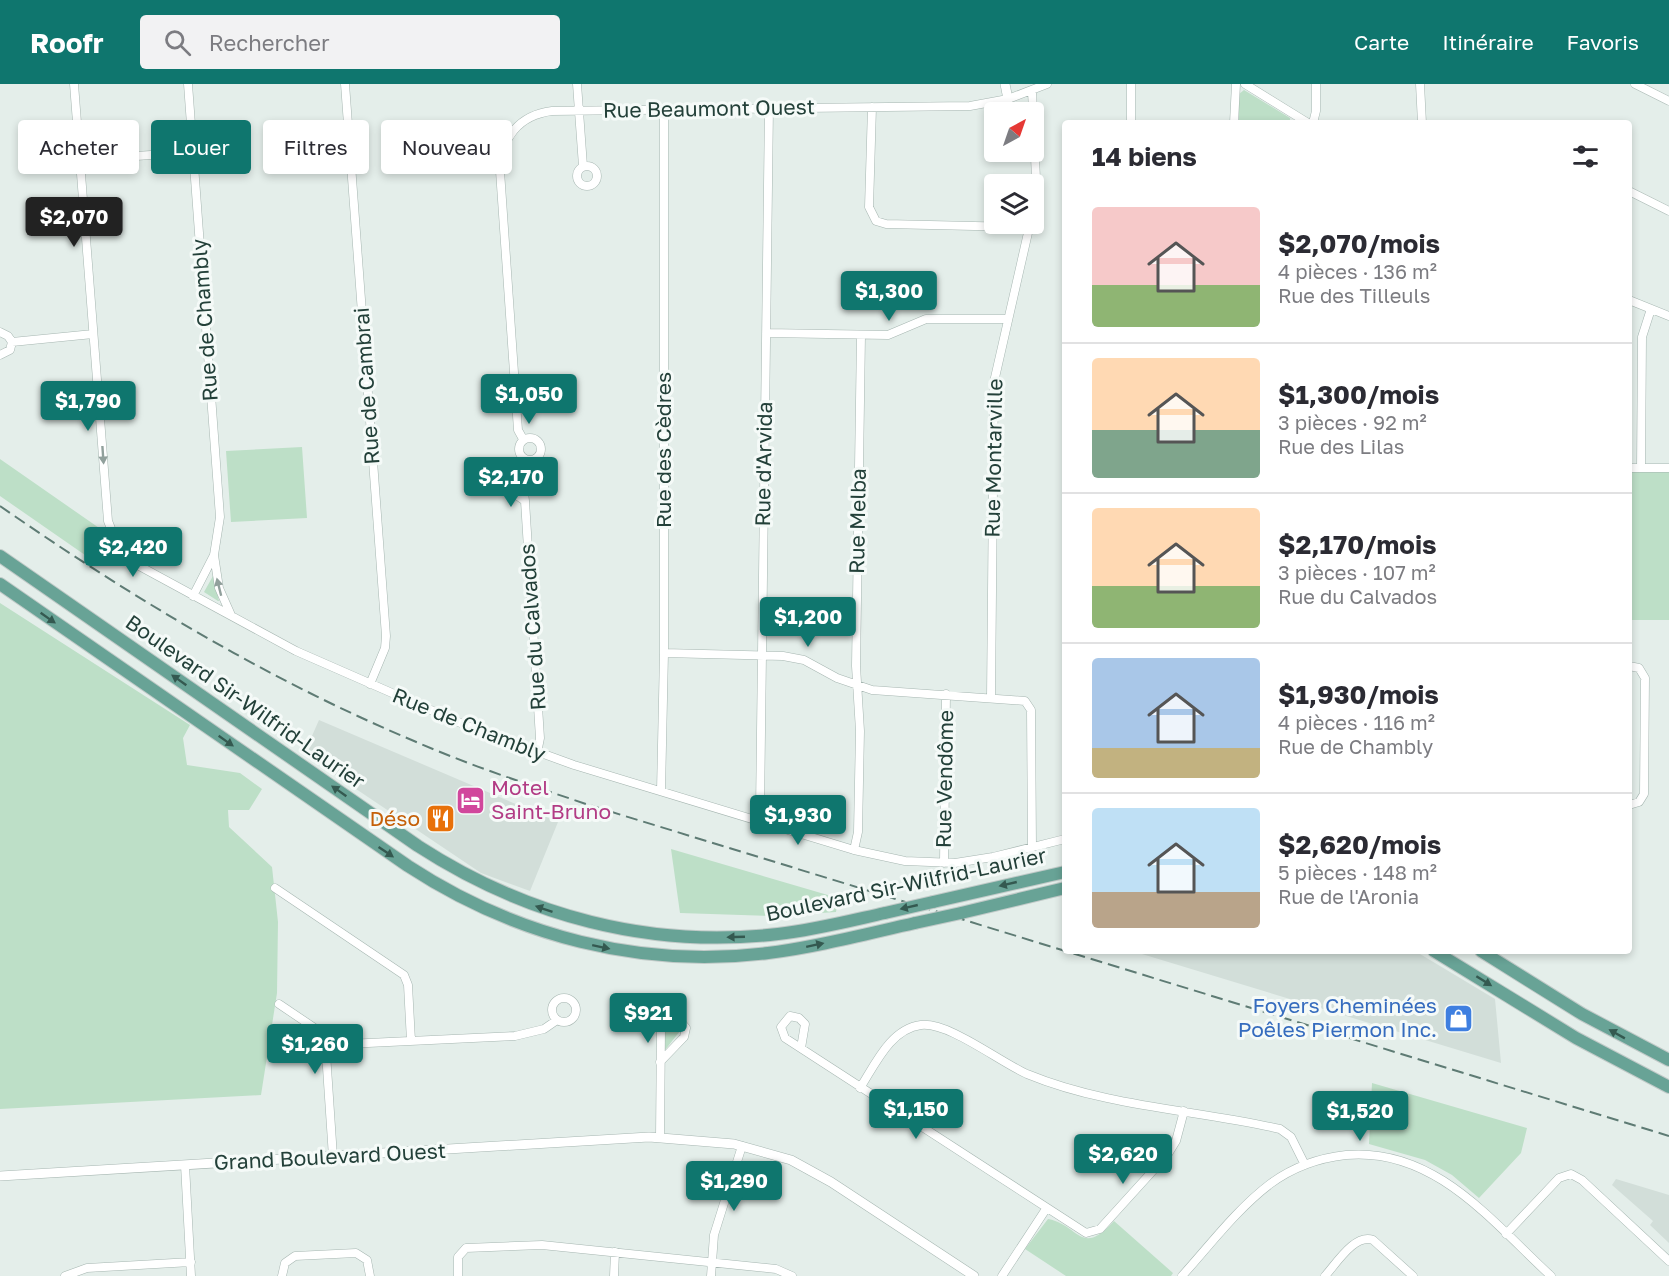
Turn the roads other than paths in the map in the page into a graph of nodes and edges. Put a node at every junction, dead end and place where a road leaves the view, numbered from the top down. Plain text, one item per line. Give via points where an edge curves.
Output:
1 (74, 84) edge
2 (188, 84) edge
3 (345, 84) edge
4 (577, 84) edge
5 (1005, 84) edge
6 (1047, 84) edge
7 (1131, 84) edge
8 (1236, 84) edge
9 (1245, 84) edge
10 (1316, 84) edge
11 (1420, 84) edge
12 (1635, 84) edge
13 (1032, 90) junction
14 (1008, 99) junction
15 (1669, 102) edge
16 (769, 107) junction
17 (872, 107) junction
18 (664, 108) junction
19 (579, 110) junction
20 (77, 120) edge
21 (190, 120) edge
22 (1131, 120) edge
23 (1234, 120) edge
24 (1303, 120) edge
25 (1313, 120) edge
26 (1422, 120) edge
27 (583, 166) dead end
28 (81, 174) edge
29 (194, 174) edge
30 (1036, 174) edge
31 (1632, 192) edge
32 (1669, 211) edge
33 (984, 226) edge
34 (1027, 234) edge
35 (1632, 301) edge
36 (1651, 309) junction
37 (1669, 316) edge
38 (1007, 319) junction
39 (0, 332) edge
40 (766, 333) junction
41 (93, 334) junction
42 (861, 335) junction
43 (12, 342) junction
44 (0, 355) edge
45 (524, 439) dead end
46 (1632, 468) edge
47 (1641, 468) junction
48 (1669, 468) edge
49 (525, 501) dead end
50 (214, 555) junction
51 (0, 556) edge
52 (0, 584) edge
53 (193, 596) junction
54 (232, 616) junction
55 (664, 653) junction
56 (762, 654) junction
57 (1632, 667) edge
58 (370, 684) junction
59 (857, 685) junction
60 (946, 694) junction
61 (991, 697) junction
62 (537, 753) junction
63 (661, 791) junction
64 (1632, 805) edge
65 (758, 820) junction
66 (1062, 840) edge
67 (1032, 847) junction
68 (854, 850) junction
69 (944, 863) junction
70 (1062, 873) edge
71 (276, 888) dead end
72 (1062, 889) edge
73 (1439, 954) edge
74 (1486, 954) edge
75 (279, 1004) dead end
76 (557, 1020) dead end
77 (411, 1041) junction
78 (326, 1045) junction
79 (801, 1048) dead end
80 (1669, 1060) edge
81 (660, 1062) junction
82 (1669, 1087) edge
83 (860, 1088) junction
84 (1184, 1111) junction
85 (660, 1137) junction
86 (742, 1146) junction
87 (333, 1157) junction
88 (185, 1165) junction
89 (1305, 1165) junction
90 (0, 1176) edge
91 (1046, 1209) junction
92 (1506, 1234) junction
93 (615, 1252) junction
94 (1669, 1261) edge
95 (191, 1262) junction
96 (711, 1262) junction
97 (100, 1272) edge
98 (65, 1276) edge
99 (191, 1276) edge
100 (282, 1276) edge
101 (370, 1276) edge
102 (458, 1276) edge
103 (614, 1276) edge
104 (711, 1276) edge
105 (792, 1276) edge
106 (974, 1276) edge
107 (1002, 1276) edge
108 (1182, 1276) edge
109 (1325, 1276) edge
110 (1413, 1276) edge
111 (1551, 1276) edge

1 - 20 street
2 - 21 street, Rue de Chambly
3 - 58 street, Rue de Cambrai via 386,636
4 - 19 street
5 - 14 street
6 - 13 street, Rue Beaumont Ouest
7 - 22 street
8 - 23 street
9 - 24 street
10 - 25 street
11 - 26 street
12 - 15 street
13 - 14 street, Rue Beaumont Ouest
13 - 30 street
14 - 17 street, Rue Beaumont Ouest via 970,106
16 - 17 street, Rue Beaumont Ouest
16 - 18 street, Rue Beaumont Ouest
16 - 40 street, Rue d'Arvida
17 - 33 street via 869,207 876,220 883,224
18 - 19 street, Rue Beaumont Ouest
18 - 55 street, Rue des Cèdres
19 - 27 street
19 - 45 street, Rue Beaumont Ouest via 549,111 529,117 511,133 502,155 518,430
28 - 41 street
29 - 50 street, Rue de Chambly via 220,517
31 - 32 street
34 - 38 street, Rue Montarville
35 - 36 street
36 - 37 street
36 - 47 street via 1642,337
38 - 42 street via 926,319 891,335
38 - 61 street, Rue Montarville via 994,382
39 - 43 street via 6,333
40 - 42 street
40 - 56 street, Rue d'Arvida
41 - 43 street
41 -> 53 street via 111,531 132,562
42 - 59 street, Rue Melba
43 - 44 street via 10,350
46 - 47 street
47 - 48 street
49 - 62 street, Rue du Calvados via 540,738
50 - 53 street, Rue de Chambly
54 -> 50 street, Rue de Chambly via 219,588
70 -> 51 main road, Boulevard Sir-Wilfrid-Laurier, bridge via 779,934 705,938 610,927 568,917 522,901 428,852
52 -> 72 main road, Boulevard Sir-Wilfrid-Laurier, bridge via 419,873 526,926 611,949 700,957 788,950
53 - 54 street, Rue de Chambly
54 - 58 street, Rue de Chambly via 296,651
55 - 56 street
55 - 63 street, Rue des Cèdres
56 - 59 street via 804,660
56 - 65 street, Rue d'Arvida
57 - 64 street via 1640,668 1645,678 1644,794
58 - 62 street, Rue de Chambly
59 - 60 street via 872,690
59 - 68 street, Rue Melba via 860,731 858,832
60 - 61 street
60 - 69 street, Rue Vendôme
61 - 67 street via 1021,699 1030,708
62 - 63 street, Rue de Chambly
63 - 65 street, Rue de Chambly
65 - 68 street, Rue de Chambly
66 - 67 street, Rue de Chambly
67 - 69 street, Rue de Chambly via 984,859
68 - 69 street, Rue de Chambly via 890,859
71 - 77 street via 404,975
73 -> 82 main road via 1584,1042
80 -> 74 main road via 1582,1014
75 - 78 street via 322,1033
76 - 77 street via 523,1035
77 - 78 street
78 - 87 street
79 - 83 street
81 - 81 street via 686,1035 679,1020 669,1019 661,1027
81 - 85 street
83 - 84 street via 897,1036 913,1027 932,1025 950,1030 1012,1067 1055,1084
83 - 91 street
84 - 89 street via 1283,1130 1291,1137
84 - 91 street via 1171,1152 1096,1232 1083,1233
85 - 86 street, Grand Boulevard Ouest
85 - 87 street, Grand Boulevard Ouest
86 - 96 street via 714,1235
86 - 106 street, Grand Boulevard Ouest via 782,1156 811,1170
87 - 88 street, Grand Boulevard Ouest
88 - 90 street, Grand Boulevard Ouest
88 - 95 street
89 - 92 street via 1359,1155 1407,1162 1446,1181
89 - 108 street via 1261,1191
91 - 107 street
92 - 94 street via 1559,1178 1571,1174
92 - 111 street
93 - 96 street
93 - 102 street via 535,1244 469,1247 458,1257
93 - 103 street
95 - 97 street
95 - 99 street
96 - 104 street
96 - 105 street via 779,1269
97 - 98 street via 84,1269
100 - 101 street via 285,1263 293,1257 353,1253 367,1260
109 - 110 street via 1364,1238 1373,1240

